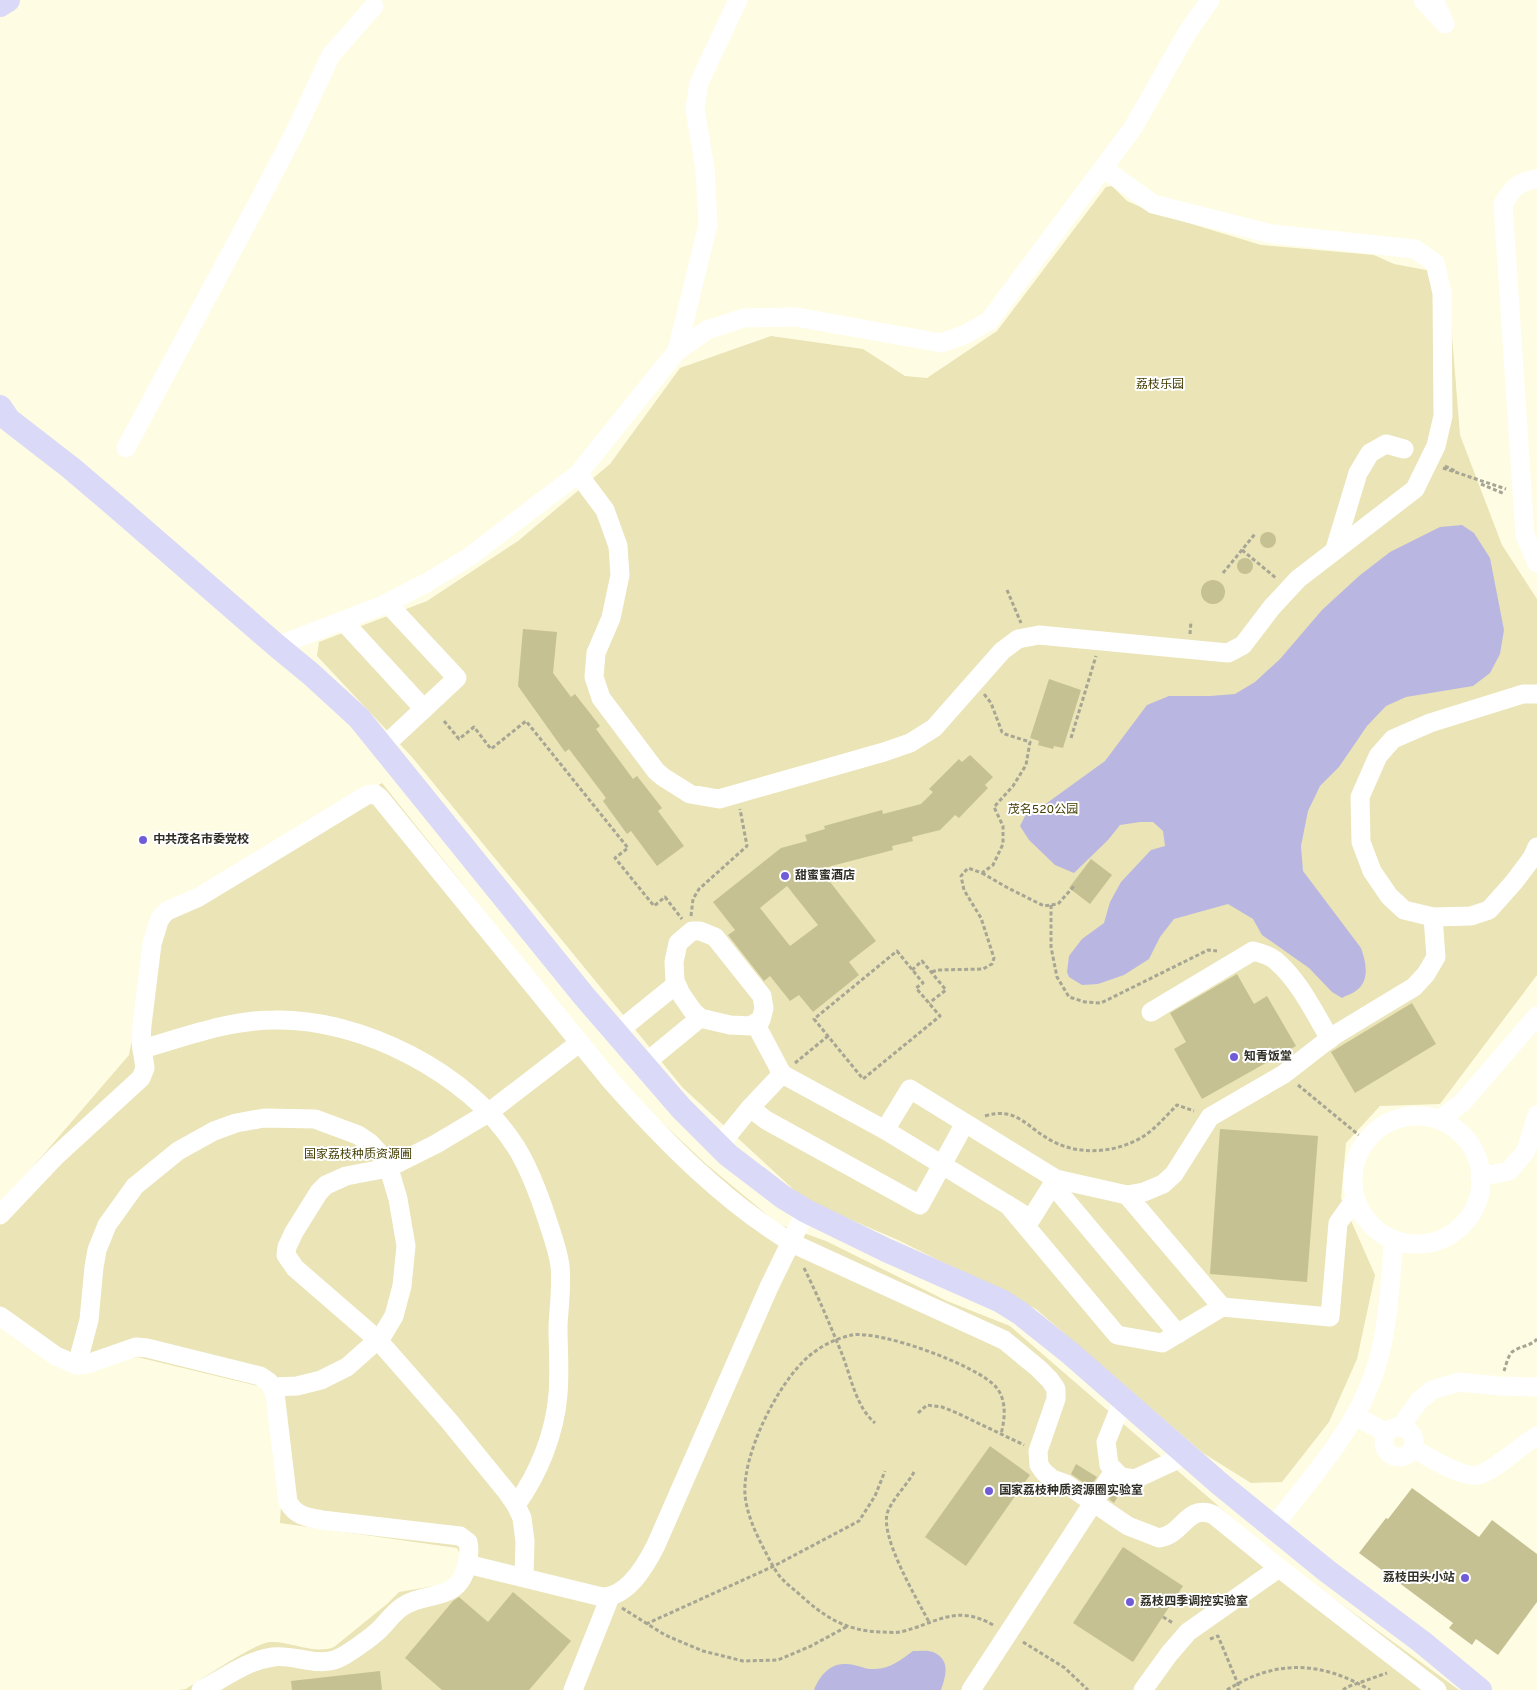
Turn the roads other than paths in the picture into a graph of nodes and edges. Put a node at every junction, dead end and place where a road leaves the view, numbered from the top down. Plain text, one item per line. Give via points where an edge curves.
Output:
1 (8, 0) edge
2 (738, 0) edge
3 (1210, 0) edge
4 (1423, 0) edge
5 (1434, 0) edge
6 (0, 5) edge
7 (374, 6) dead end
8 (1103, 168) junction
9 (1537, 179) edge
10 (677, 351) junction
11 (0, 408) edge
12 (126, 448) dead end
13 (1404, 449) dead end
14 (578, 474) junction
15 (1335, 549) junction
16 (1537, 563) edge
17 (387, 603) junction
18 (343, 621) junction
19 (277, 646) junction
20 (1537, 694) edge
21 (424, 709) junction
22 (383, 747) junction
23 (1537, 847) edge
24 (1433, 917) junction
25 (673, 987) dead end
26 (1151, 1012) dead end
27 (1537, 1016) edge
28 (700, 1018) junction
29 (755, 1024) junction
30 (616, 1033) junction
31 (1330, 1039) junction
32 (580, 1043) junction
33 (142, 1049) junction
34 (643, 1065) junction
35 (782, 1074) junction
36 (750, 1108) junction
37 (488, 1113) junction
38 (1537, 1115) edge
39 (1439, 1120) junction
40 (964, 1122) junction
41 (885, 1130) junction
42 (719, 1146) junction
43 (942, 1165) junction
44 (388, 1168) junction
45 (1480, 1177) junction
46 (1054, 1182) junction
47 (1127, 1195) junction
48 (1355, 1199) junction
49 (1008, 1205) junction
50 (806, 1211) junction
51 (0, 1215) edge
52 (1394, 1240) junction
53 (792, 1242) junction
54 (1222, 1307) junction
55 (0, 1316) edge
56 (1178, 1334) junction
57 (378, 1340) junction
58 (77, 1365) junction
59 (273, 1387) junction
60 (1537, 1387) edge
61 (1123, 1400) junction
62 (1355, 1416) junction
63 (1393, 1430) junction
64 (1537, 1436) edge
65 (1413, 1448) junction
66 (1186, 1455) junction
67 (1114, 1471) junction
68 (1093, 1502) junction
69 (516, 1505) junction
70 (1273, 1527) junction
71 (467, 1564) junction
72 (1279, 1568) junction
73 (524, 1578) junction
74 (612, 1596) junction
75 (200, 1690) edge
76 (573, 1690) edge
77 (972, 1690) edge
78 (1143, 1690) edge
79 (1437, 1690) edge
80 (1480, 1690) edge

1 - 6 main road
2 - 10 street via 699,83 695,109 706,170 708,225
3 - 8 street via 1187,32 1133,128
4 - 5 street via 1444,24
7 - 12 street via 331,55 266,188
8 - 10 street via 989,321 964,335 941,343 796,317 744,318 707,330
8 - 15 street via 1153,204 1272,234 1416,249 1435,263 1442,293 1443,416 1433,460 1415,489
9 - 16 street via 1518,184 1503,204 1516,495 1525,535
10 - 14 street
11 - 19 main road via 9,420 78,474
13 - 15 street via 1386,444 1370,453 1358,473
14 - 15 street via 605,510 618,546 620,575 613,610 596,653 594,677 602,698 656,771 695,795 719,799 910,743 934,728 1002,651 1018,639 1039,635 1228,653 1243,645 1272,606 1298,579
14 - 17 street via 469,557
17 - 18 street
17 - 21 street via 457,678
18 - 19 street
18 - 21 street
19 - 22 main road via 347,707
20 - 24 street via 1523,694 1430,723 1393,739 1378,756 1360,798 1360,842 1372,871 1389,896 1404,910
21 - 22 street
22 - 30 main road
23 - 24 street via 1514,882 1489,910 1471,916
24 - 31 street via 1436,957 1426,974 1414,987
25 - 30 street
26 - 31 street via 1254,952 1275,960 1291,977
27 - 39 street via 1462,1103
28 - 29 street via 730,1025
28 - 29 street via 681,994 674,962 678,943 692,931 715,937 762,996 762,1020
28 - 34 street
29 - 35 street
30 - 34 main road
31 - 47 street via 1284,1074 1210,1117 1174,1174 1163,1184
32 - 33 street via 380,798 373,794 162,916 152,944
32 - 37 street
32 - 53 street via 644,1119 677,1151 750,1214
33 - 37 street via 249,1021 315,1023 360,1034 419,1059 472,1096
33 - 51 street via 145,1068 141,1078 56,1156
34 - 42 main road
35 - 36 street
35 - 41 street
36 - 42 street
36 - 43 street via 920,1205
37 - 44 street
37 - 69 street via 516,1147 536,1186 560,1266 558,1394 554,1421 536,1471
38 - 45 street via 1526,1151 1508,1171
39 - 45 street via 1461,1134 1469,1144 1476,1155
39 - 48 street via 1422,1116 1404,1117 1372,1133 1354,1164 1352,1182
40 - 41 street via 910,1090
40 - 43 street
40 - 46 street
41 - 43 street
42 - 50 main road via 782,1197
43 - 49 street
44 - 57 street via 398,1199 406,1246 402,1286 394,1316
44 - 57 street via 346,1176 326,1185 294,1232 286,1254 295,1268
44 - 58 street via 370,1143 340,1127 315,1119 264,1118 236,1123 178,1151 135,1186 103,1234 94,1267 89,1320
45 - 52 street via 1475,1208 1458,1229 1434,1242 1407,1244
46 - 47 street
46 - 49 street via 1032,1219
46 - 56 street
47 - 54 street
48 - 52 street via 1370,1224
48 - 54 street via 1338,1223 1330,1317
49 - 56 street via 1117,1335 1162,1343
50 - 53 street
50 - 61 main road via 1001,1301 1070,1353
52 - 62 street via 1382,1343 1370,1384
53 - 68 street via 1004,1340 1025,1357 1056,1389 1056,1399 1038,1451 1039,1465 1052,1479
53 - 74 street via 648,1561 627,1586
54 - 56 street
55 - 58 street via 56,1356
57 - 59 street via 347,1367 321,1380
57 - 69 street
58 - 59 street via 140,1347 260,1376
59 - 71 street via 288,1502 296,1514 460,1536 468,1542 470,1549
60 - 63 street via 1459,1382 1432,1390
61 - 66 main road
61 - 67 street via 1106,1442 1109,1465
62 - 63 street
62 - 70 street via 1336,1446
63 - 65 street via 1406,1428 1414,1437
63 - 65 street via 1384,1441 1384,1447 1392,1456 1404,1457
64 - 65 street via 1476,1476 1448,1468
66 - 67 street via 1136,1479 1121,1478
66 - 70 main road
67 - 68 street
68 - 72 street via 1134,1530 1159,1538 1171,1533 1194,1513 1209,1513
68 - 77 street
69 - 73 street via 522,1518 525,1541
70 - 80 main road
71 - 73 street
71 - 75 street via 462,1578 451,1589 402,1606 378,1631 337,1659 320,1662 285,1657 262,1659 242,1666
72 - 78 street via 1188,1632
72 - 79 street
73 - 74 street via 602,1597
74 - 76 street

